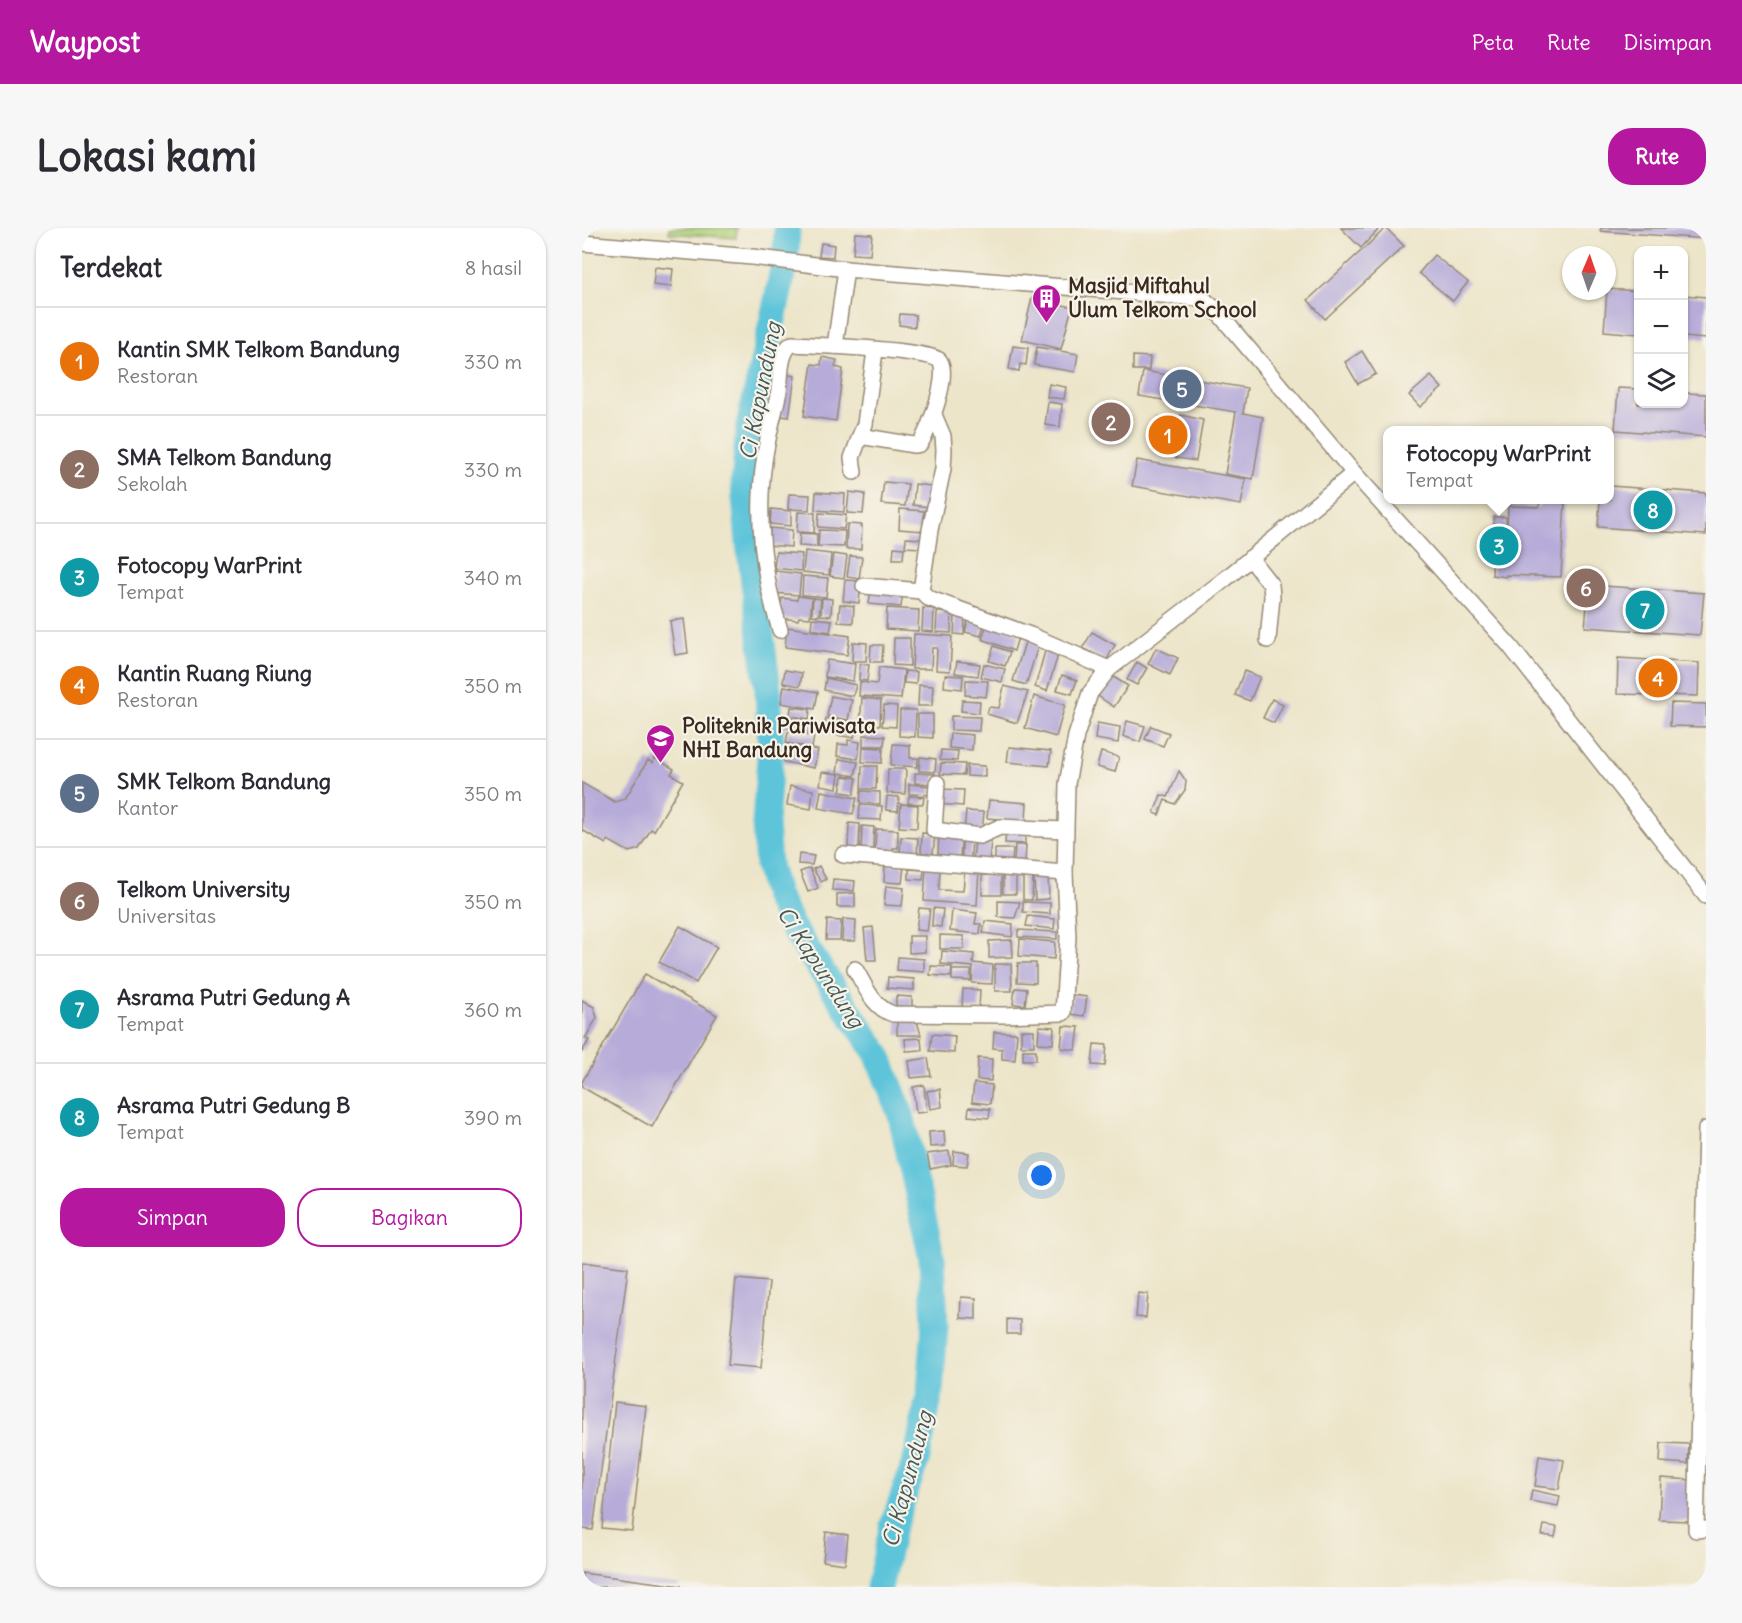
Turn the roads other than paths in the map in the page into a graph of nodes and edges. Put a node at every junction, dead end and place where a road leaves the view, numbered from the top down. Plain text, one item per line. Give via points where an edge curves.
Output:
1 (582, 243) edge
2 (846, 270) junction
3 (835, 346) junction
4 (875, 351) junction
5 (934, 415) junction
6 (860, 436) junction
7 (854, 472) dead end
8 (1354, 473) junction
9 (1250, 558) junction
10 (864, 586) dead end
11 (921, 591) junction
12 (780, 630) dead end
13 (1268, 640) dead end
14 (1109, 669) junction
15 (937, 783) dead end
16 (1065, 830) junction
17 (843, 855) dead end
18 (1065, 873) junction
19 (1706, 896) edge
20 (855, 969) dead end
21 (1706, 1129) edge
22 (1706, 1529) edge

1 - 2 street via 794,261
2 - 3 street
2 - 8 street via 1074,286 1206,301
3 - 4 street
3 - 12 street via 792,344 784,351 761,489 765,563
4 - 5 street via 913,352 938,359 942,366
4 - 6 street
5 - 6 street via 920,444
5 - 11 street via 943,436 943,469
6 - 7 street via 852,458
8 - 9 street
8 - 19 street via 1510,646
9 - 13 street via 1269,581 1272,591
9 - 14 street
10 - 11 street
11 - 14 street via 928,598
14 - 16 street via 1090,693 1076,736 1067,784
15 - 16 street via 934,830 980,836 1000,827
16 - 18 street
17 - 18 street
18 - 20 street via 1068,937 1063,1013 892,1014 876,1004
21 - 22 street via 1696,1530

